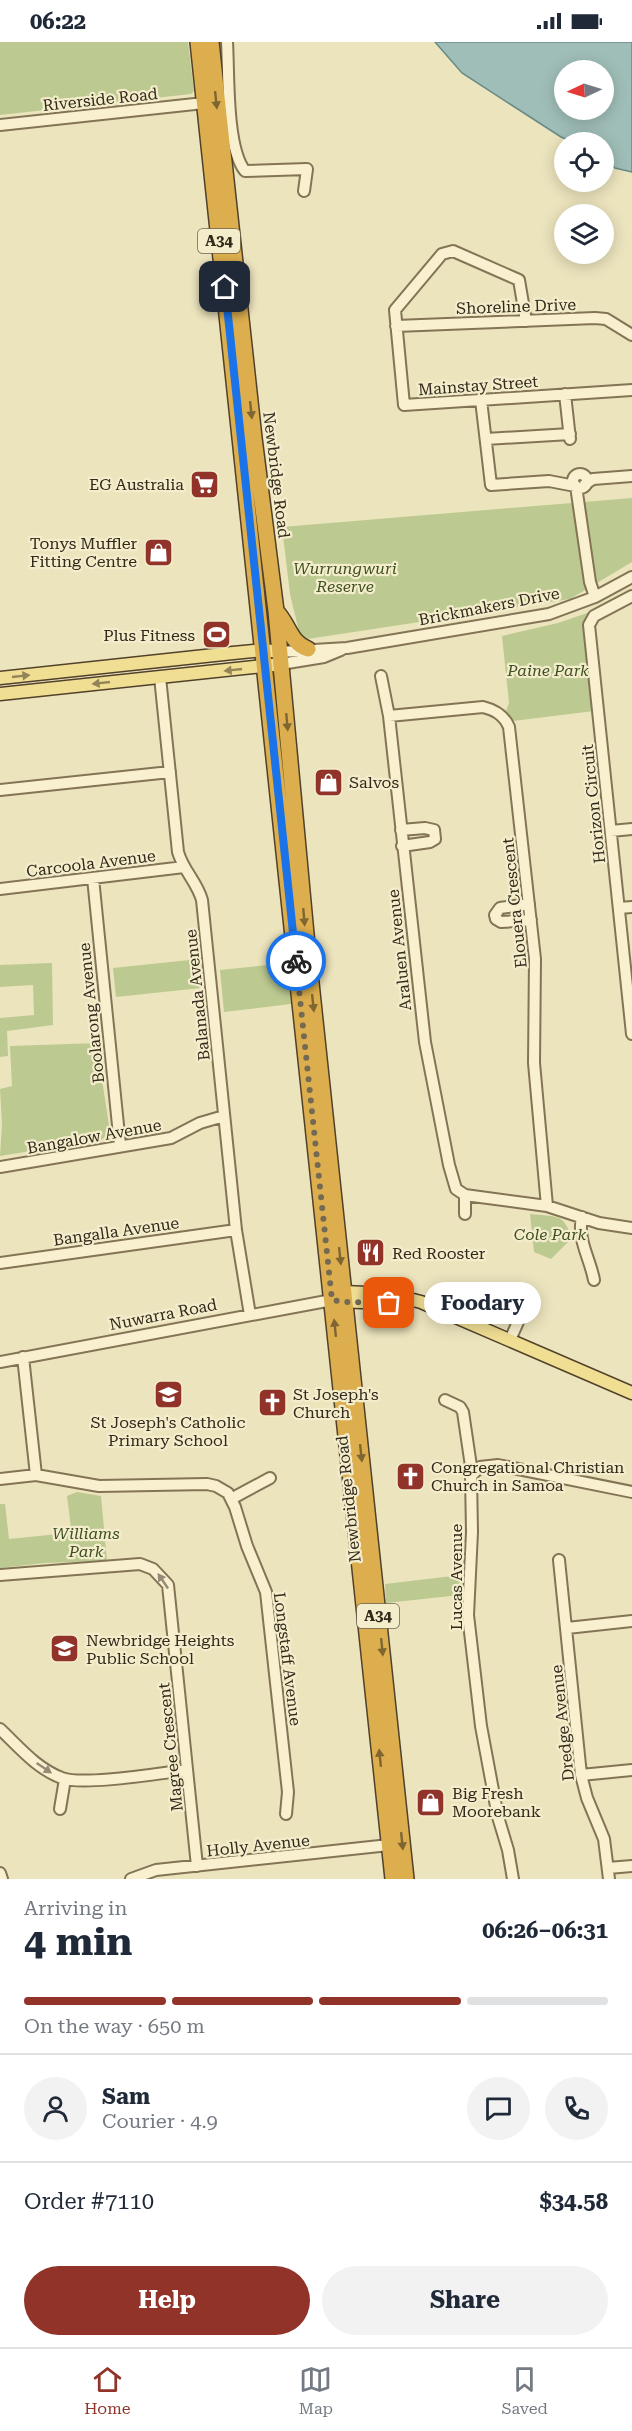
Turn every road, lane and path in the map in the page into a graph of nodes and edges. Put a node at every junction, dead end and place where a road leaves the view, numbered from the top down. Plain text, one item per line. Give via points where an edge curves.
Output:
1 (198, 42) edge
2 (211, 42) edge
3 (227, 42) edge
4 (204, 103) junction
5 (0, 125) edge
6 (304, 191) dead end
7 (526, 321) junction
8 (396, 326) junction
9 (632, 335) edge
10 (632, 390) edge
11 (565, 394) junction
12 (481, 400) junction
13 (486, 439) junction
14 (632, 476) edge
15 (580, 484) junction
16 (632, 577) edge
17 (632, 596) edge
18 (595, 597) junction
19 (276, 611) junction
20 (347, 648) junction
21 (308, 649) junction
22 (263, 650) junction
23 (281, 658) junction
24 (264, 666) junction
25 (381, 676) dead end
26 (160, 677) junction
27 (0, 678) edge
28 (0, 694) edge
29 (389, 716) junction
30 (170, 772) junction
31 (0, 790) edge
32 (632, 829) edge
33 (400, 830) junction
34 (610, 831) junction
35 (402, 846) junction
36 (184, 867) junction
37 (93, 878) junction
38 (0, 889) edge
39 (529, 904) junction
40 (632, 907) edge
41 (619, 908) junction
42 (531, 920) junction
43 (632, 1034) edge
44 (225, 1116) junction
45 (120, 1145) junction
46 (0, 1167) edge
47 (465, 1195) junction
48 (547, 1206) junction
49 (465, 1214) dead end
50 (582, 1217) junction
51 (632, 1228) edge
52 (236, 1230) junction
53 (0, 1263) edge
54 (594, 1280) dead end
55 (340, 1298) junction
56 (522, 1313) dead end
57 (250, 1315) junction
58 (510, 1340) junction
59 (23, 1357) junction
60 (0, 1362) edge
61 (632, 1393) edge
62 (445, 1400) dead end
63 (472, 1473) junction
64 (36, 1475) junction
65 (270, 1478) dead end
66 (0, 1479) edge
67 (632, 1492) edge
68 (231, 1499) junction
69 (559, 1560) dead end
70 (0, 1575) edge
71 (632, 1621) edge
72 (567, 1628) junction
73 (0, 1729) edge
74 (187, 1770) junction
75 (632, 1770) edge
76 (581, 1775) junction
77 (65, 1779) junction
78 (60, 1809) dead end
79 (286, 1814) dead end
80 (389, 1845) junction
81 (197, 1866) junction
82 (632, 1866) edge
83 (0, 1874) edge
84 (609, 1874) edge
85 (145, 1876) edge
86 (2, 1879) edge
87 (131, 1879) edge
88 (393, 1879) edge
89 (406, 1879) edge
90 (513, 1879) edge

1 - 4 highway, Newbridge Road / A34
2 -> 19 highway, Newbridge Road / A34
3 - 6 street via 238,162 245,171 307,169
4 - 5 street, Riverside Road
4 - 22 highway, Newbridge Road / A34
7 - 8 street, Shoreline Drive
7 - 8 street via 519,280 450,251 440,256 395,310
7 - 9 street, Shoreline Drive via 606,319
8 - 12 street, Mainstay Street via 404,405
10 - 11 street, Mainstay Street
11 - 12 street, Mainstay Street
11 - 13 street via 570,437
12 - 13 street
13 - 15 street via 491,485 549,481
14 - 15 street
15 - 18 street via 587,564
16 - 18 street, Brickmakers Drive
17 - 34 street, Horizon Circuit via 594,616 589,625
18 - 20 street, Brickmakers Drive via 549,614
19 - 21 highway via 295,642
19 - 23 highway, Newbridge Road / A34
20 - 21 street, Brickmakers Drive
20 - 23 street, Brickmakers Drive via 324,657
21 - 23 street, Brickmakers Drive
22 - 23 main road
22 - 24 highway, Newbridge Road / A34
27 -> 22 main road
23 - 24 main road, Brickmakers Drive
23 -> 55 highway, Newbridge Road / A34
24 -> 26 main road, Brickmakers Drive
24 - 55 highway, Newbridge Road / A34
25 - 29 street, Araluen Avenue
26 -> 28 main road, Brickmakers Drive
26 - 30 street, Balanada Avenue
29 - 33 street, Araluen Avenue
29 - 39 street, Elouera Crescent via 483,707 496,711 506,721 511,736
30 - 31 street
30 - 36 street, Balanada Avenue via 178,852
32 - 34 street
33 - 35 street, Araluen Avenue
33 - 35 street via 428,828 436,834 430,842
34 - 41 street, Horizon Circuit
35 - 47 street, Araluen Avenue via 425,1042 452,1175 457,1191
36 - 37 street, Carcoola Avenue
36 - 44 street, Balanada Avenue via 198,886 202,900
37 - 38 street, Carcoola Avenue
37 - 45 street, Boolarong Avenue
39 - 42 street, Elouera Crescent
39 - 42 street via 500,908 495,917 501,922
40 - 41 street
41 - 43 street, Horizon Circuit
42 - 48 street, Elouera Crescent via 536,981 534,1063
44 - 45 street, Bangalow Avenue via 171,1138
44 - 52 street, Balanada Avenue
45 - 46 street, Bangalow Avenue
47 - 48 street
47 - 49 street, Araluen Avenue
48 - 50 street
50 - 51 street
50 - 54 street via 580,1236
52 - 53 street, Bangalla Avenue
52 - 57 street, Balanada Avenue
55 - 57 street, Nuwarra Road
55 - 58 main road, Nuwarra Road via 389,1303 405,1299 445,1311
80 -> 55 highway, Newbridge Road / A34
55 -> 89 highway, Newbridge Road / A34
56 - 58 street
57 - 59 street, Nuwarra Road
58 - 61 main road, Nuwarra Road
59 - 60 street, Nuwarra Road
59 - 64 street
62 - 63 street, Lucas Avenue via 463,1412
63 - 67 street via 480,1467 498,1465
63 - 90 street, Lucas Avenue via 469,1626 481,1726
64 - 66 street
64 - 68 street via 99,1486 207,1484 228,1493
65 - 68 street
68 - 79 street, Longstaff Avenue via 266,1592 288,1792
69 - 72 street, Dredge Avenue
74 -> 70 street, Magree Crescent via 168,1585 162,1577 140,1564
71 - 72 street
72 - 76 street, Dredge Avenue
73 -> 77 street via 29,1758
74 - 77 street
74 - 81 street, Magree Crescent
75 - 76 street
76 - 84 street, Dredge Avenue via 604,1839
77 - 78 street
80 - 81 street, Holly Avenue
80 - 88 highway, Newbridge Road / A34
81 - 85 street, Holly Avenue
82 - 84 street
83 - 86 street
85 - 87 street, Holly Avenue

